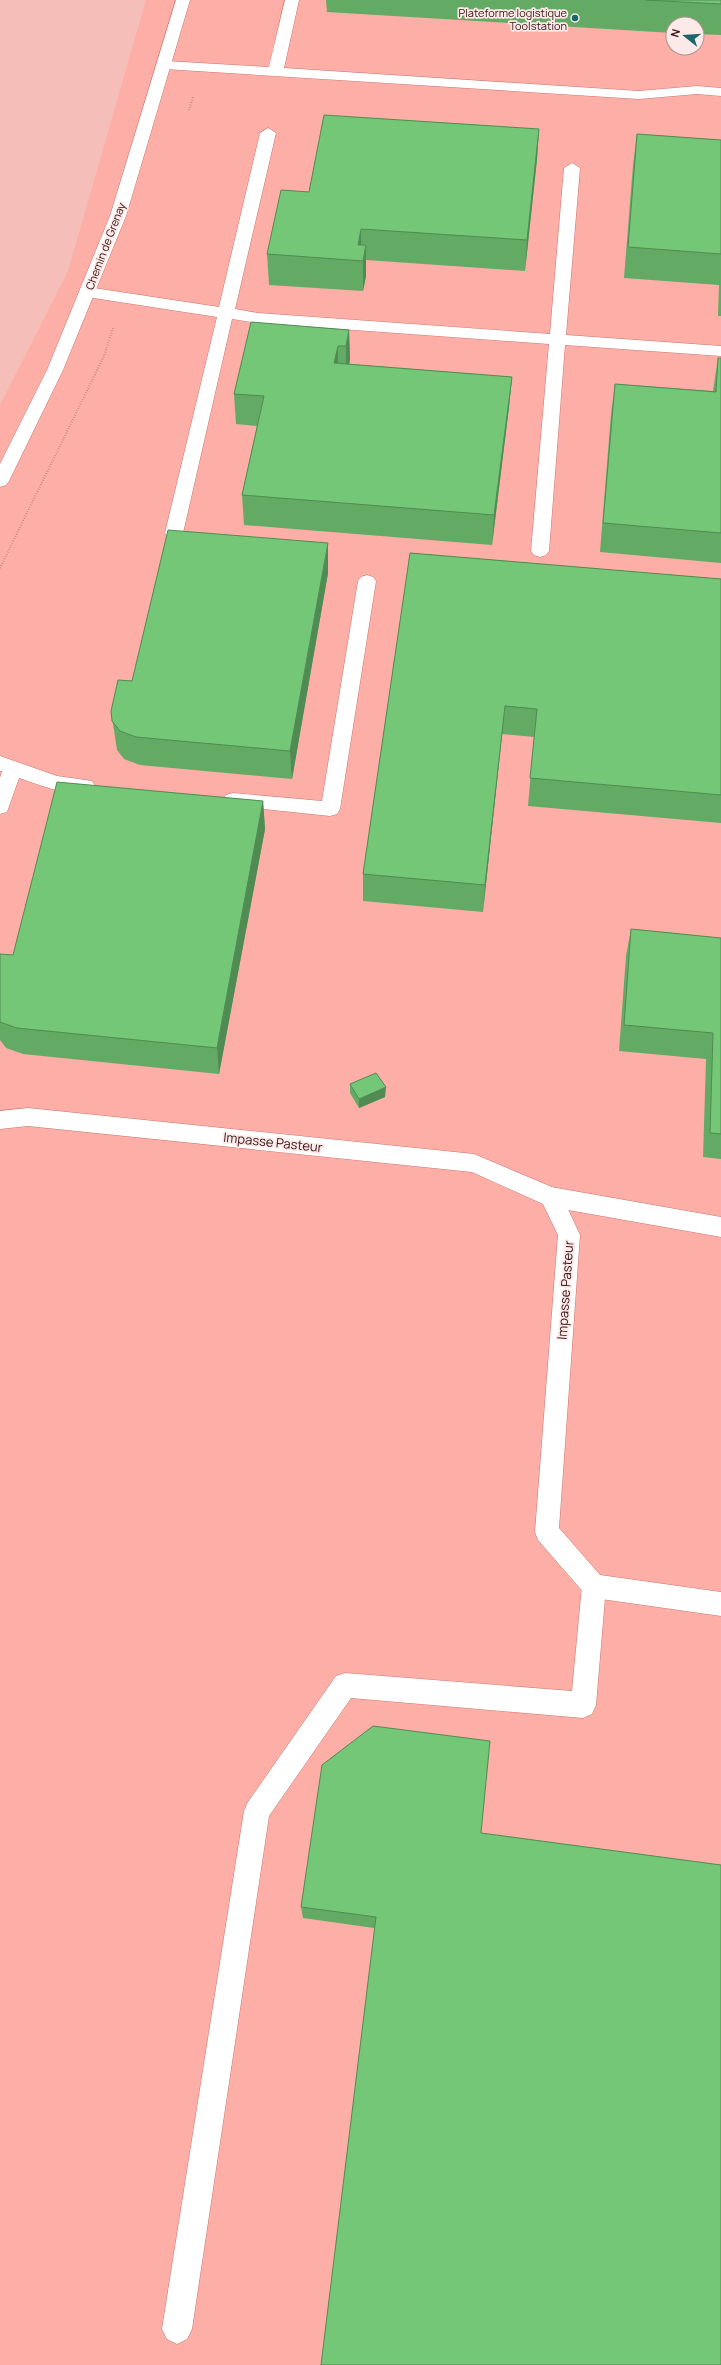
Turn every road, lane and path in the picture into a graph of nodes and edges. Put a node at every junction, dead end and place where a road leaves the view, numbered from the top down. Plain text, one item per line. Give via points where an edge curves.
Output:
1 (183, 0) edge
2 (292, 0) edge
3 (165, 65) junction
4 (275, 73) junction
5 (721, 92) edge
6 (268, 133) dead end
7 (572, 168) dead end
8 (87, 292) junction
9 (226, 314) junction
10 (558, 339) junction
11 (721, 351) edge
12 (0, 481) edge
13 (174, 533) edge
14 (540, 551) dead end
15 (367, 581) dead end
16 (6, 766) edge
17 (103, 787) edge
18 (212, 798) edge
19 (0, 807) edge
20 (0, 1120) edge
21 (551, 1197) junction
22 (721, 1227) edge
23 (594, 1586) junction
24 (721, 1604) edge
25 (177, 2329) dead end

1 - 3 street, Chemin de Grenay
2 - 4 street
3 - 4 street
3 - 8 street, Chemin de Grenay via 118,216
4 - 5 street via 640,96 697,90
6 - 9 street
7 - 10 street
8 - 9 street
8 - 12 street, Chemin de Grenay via 55,370
9 - 10 street
9 - 13 street
10 - 11 street
10 - 14 street
15 - 18 street via 330,809
16 - 17 street via 56,783
16 - 19 street
20 - 21 street, Impasse Pasteur via 28,1117 474,1163
21 - 22 street
21 - 23 street, Impasse Pasteur via 569,1235 547,1532
23 - 24 street
23 - 25 street via 583,1705 345,1684 257,1811

